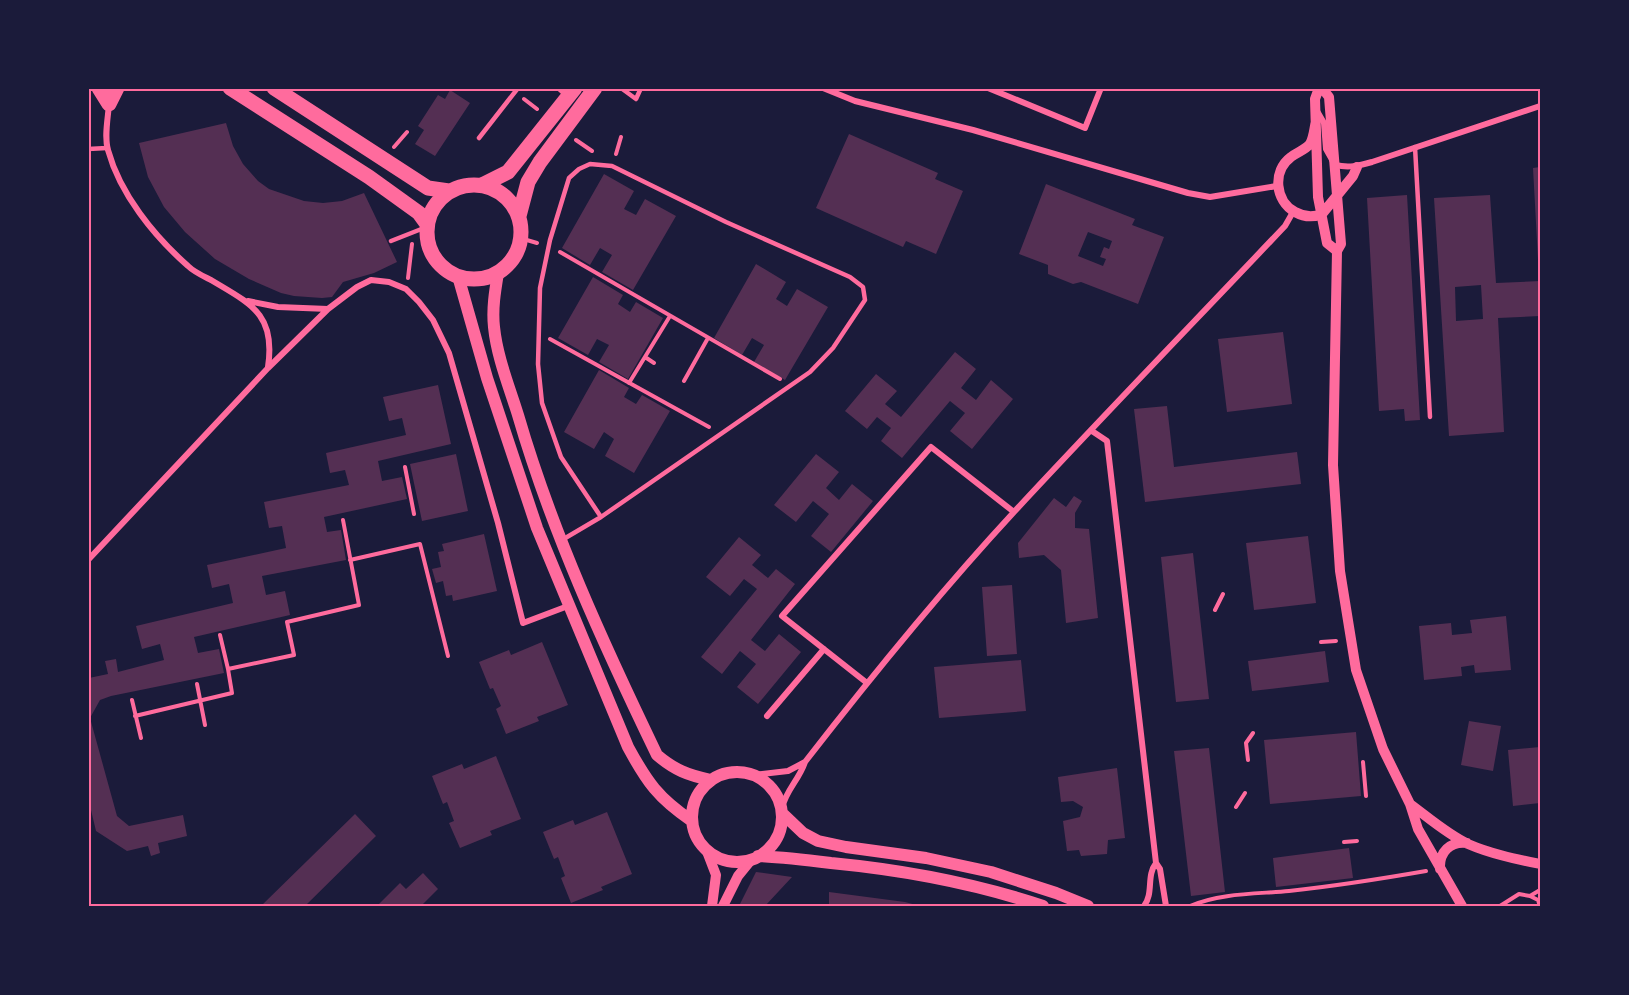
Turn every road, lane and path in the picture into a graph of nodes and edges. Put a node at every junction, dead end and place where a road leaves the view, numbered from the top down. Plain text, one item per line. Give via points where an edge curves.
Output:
1 (99, 88) edge
2 (230, 88) edge
3 (274, 88) edge
4 (518, 88) edge
5 (595, 88) edge
6 (621, 88) edge
7 (641, 88) edge
8 (823, 88) edge
9 (988, 88) edge
10 (1101, 88) edge
11 (1320, 88) edge
12 (568, 91) edge
13 (115, 93) edge
14 (1540, 106) edge
15 (1316, 108) junction
16 (1316, 121) junction
17 (479, 138) dead end
18 (1415, 147) junction
19 (107, 148) junction
20 (88, 149) edge
21 (1299, 152) junction
22 (1317, 154) junction
23 (1335, 165) junction
24 (1357, 167) junction
25 (482, 185) junction
26 (1277, 186) junction
27 (449, 191) junction
28 (1337, 197) junction
29 (1293, 212) junction
30 (1322, 214) junction
31 (519, 216) junction
32 (427, 225) junction
33 (520, 238) junction
34 (391, 241) dead end
35 (549, 246) junction
36 (1337, 251) junction
37 (498, 273) junction
38 (458, 276) junction
39 (247, 301) junction
40 (328, 309) junction
41 (670, 316) junction
42 (539, 333) junction
43 (708, 338) junction
44 (645, 357) junction
45 (654, 363) dead end
46 (268, 368) junction
47 (684, 381) dead end
48 (629, 383) junction
49 (792, 385) junction
50 (1430, 417) dead end
51 (1092, 431) junction
52 (721, 434) junction
53 (405, 467) dead end
54 (1014, 512) junction
55 (414, 514) dead end
56 (601, 517) junction
57 (343, 520) dead end
58 (562, 540) junction
59 (88, 560) edge
60 (350, 560) junction
61 (1223, 594) dead end
62 (568, 606) junction
63 (1215, 610) dead end
64 (220, 635) dead end
65 (1336, 641) dead end
66 (1321, 642) dead end
67 (824, 649) junction
68 (448, 656) dead end
69 (228, 669) junction
70 (867, 683) junction
71 (197, 684) dead end
72 (132, 700) dead end
73 (200, 700) junction
74 (135, 716) junction
75 (767, 716) dead end
76 (205, 725) dead end
77 (1253, 733) dead end
78 (141, 738) dead end
79 (1248, 760) dead end
80 (804, 762) junction
81 (1363, 762) dead end
82 (754, 775) junction
83 (711, 780) junction
84 (1245, 794) dead end
85 (1366, 796) dead end
86 (1410, 804) junction
87 (1236, 807) dead end
88 (782, 811) junction
89 (692, 821) junction
90 (1358, 841) dead end
91 (1344, 843) dead end
92 (1467, 843) junction
93 (706, 849) junction
94 (754, 858) junction
95 (1156, 863) junction
96 (1540, 864) edge
97 (1440, 868) junction
98 (1540, 890) edge
99 (1530, 896) junction
100 (712, 906) edge
101 (723, 906) edge
102 (1043, 906) edge
103 (1088, 906) edge
104 (1144, 906) edge
105 (1166, 906) edge
106 (1190, 906) edge
107 (1462, 906) edge
108 (1500, 906) edge
109 (1540, 906) edge

1 - 13 main road
2 - 32 main road via 386,189 419,213
3 - 27 main road via 428,188
4 - 17 lane
5 - 31 main road via 528,182
6 - 7 lane via 636,99
8 - 26 street via 855,101 973,130 1210,198
9 - 10 street via 1085,128
11 - 15 street
11 - 23 street via 1329,97
12 - 25 main road via 508,172
13 - 19 street
14 - 18 street
15 - 16 street
15 - 23 street via 1324,123 1326,149
16 - 21 street via 1312,139
16 - 22 street
18 - 24 street
18 - 50 lane
19 - 20 lane
19 - 39 street via 128,198 160,239 189,268
21 - 22 street
21 - 26 street via 1283,165
22 - 23 street
22 - 30 street
23 - 24 street
23 - 28 street
24 - 28 street
25 - 27 main road via 465,185
25 - 31 main road via 498,191
26 - 29 street via 1285,205
27 - 32 main road via 436,203
28 - 30 street
28 - 36 street via 1341,244
29 - 30 street via 1309,217
29 - 51 street
30 - 36 street via 1327,243
31 - 33 main road
32 - 34 lane
32 - 38 main road via 433,256 443,268
33 - 35 path
33 - 37 main road via 519,248
35 - 41 path
35 - 42 lane via 540,288
35 - 49 lane via 569,178 590,164 605,164 850,277 863,287 865,300 833,348
36 - 86 street via 1333,465 1340,571 1356,670 1383,749
37 - 38 main road via 478,279
37 - 58 main road via 493,306 499,351 527,448
38 - 62 main road via 501,421
39 - 40 street
39 - 46 street via 260,314 268,331
40 - 46 street
40 - 62 street via 371,280 406,289 433,320 449,353 524,623
41 - 43 path
41 - 44 path
42 - 48 path
42 - 56 lane via 542,403 561,457
43 - 47 path
43 - 49 path
44 - 45 path
44 - 48 path
46 - 59 street
48 - 52 path
49 - 52 lane
51 - 54 street
51 - 95 street via 1107,441
52 - 56 lane
53 - 55 path
54 - 67 street via 931,447 782,616
54 - 70 street
56 - 58 lane
57 - 60 path
58 - 83 main road via 657,755 690,776
60 - 68 path via 420,544
60 - 69 path via 359,605 287,622 294,655
61 - 63 path
62 - 89 main road via 628,747 647,781
64 - 69 path
65 - 66 path
67 - 70 street
67 - 75 street
69 - 73 path via 232,693
70 - 80 street
71 - 73 path
72 - 74 path
73 - 74 path
73 - 76 path
74 - 78 path
77 - 79 path via 1246,743
80 - 82 street via 788,771
80 - 88 street via 801,774 784,798
81 - 85 path
82 - 83 main road via 740,771
82 - 88 main road via 777,795
83 - 89 main road via 699,791
84 - 87 path
86 - 92 street
86 - 97 street
88 - 94 main road via 776,840
88 - 103 main road via 803,833 818,841 991,872
89 - 93 main road via 696,836
90 - 91 path
92 - 96 street
92 - 97 street via 1446,848
93 - 94 main road via 735,862
93 - 100 street via 716,874
94 - 101 street via 738,876
94 - 102 main road via 776,857 921,875
95 - 104 street via 1151,870 1149,900
95 - 105 street
97 - 106 path
97 - 107 street
98 - 99 path
99 - 108 path via 1519,894
99 - 109 path

